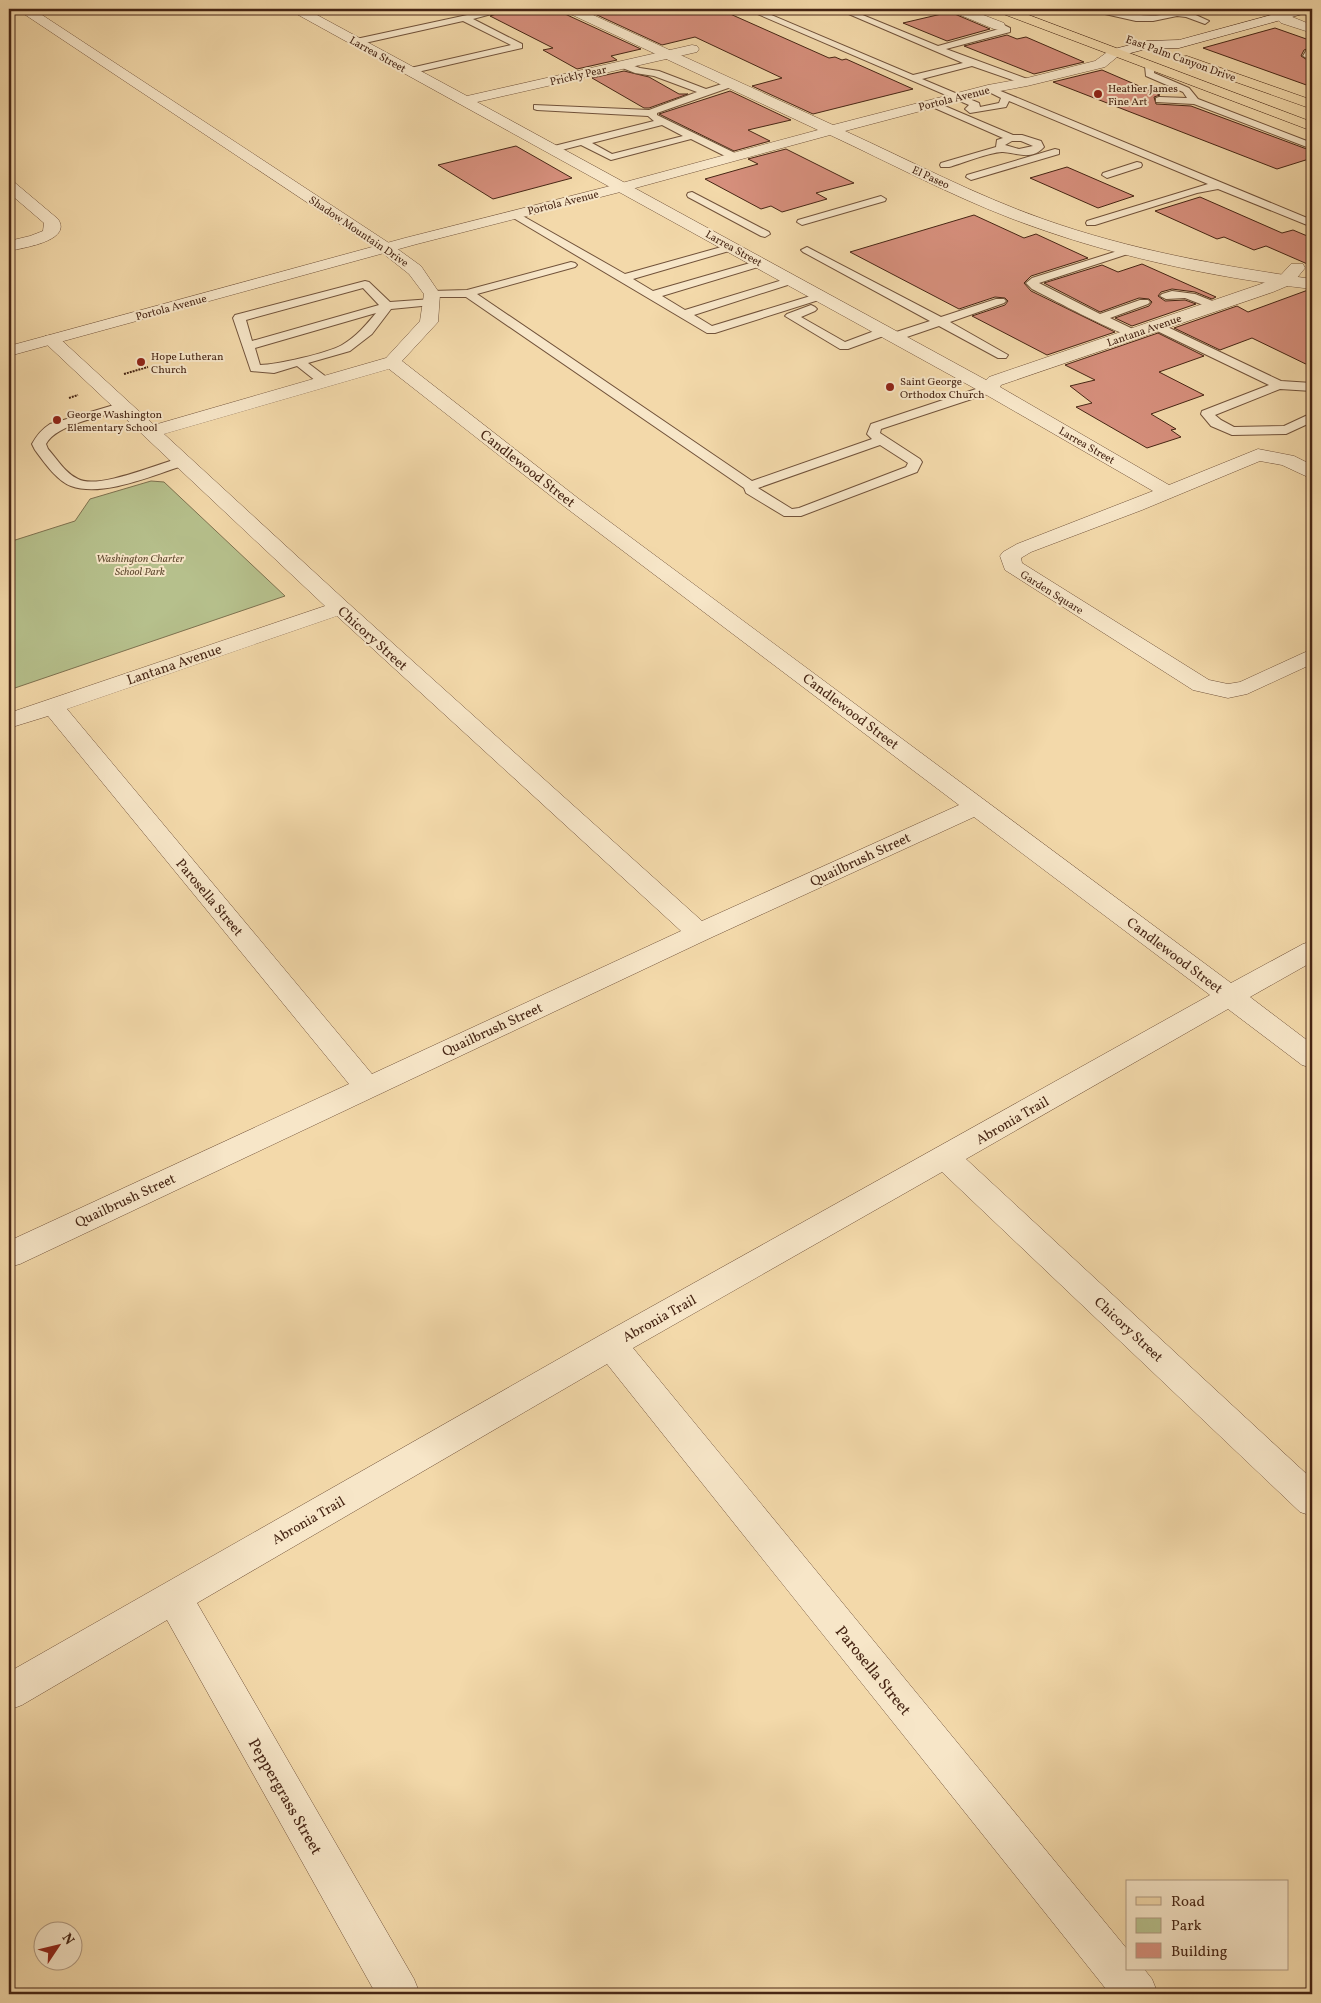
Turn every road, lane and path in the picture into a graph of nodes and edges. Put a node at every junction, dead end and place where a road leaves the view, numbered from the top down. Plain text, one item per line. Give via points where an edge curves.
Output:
1 (25, 9) edge
2 (297, 9) edge
3 (506, 9) edge
4 (570, 9) edge
5 (750, 9) edge
6 (841, 9) edge
7 (957, 9) edge
8 (1002, 9) edge
9 (1097, 9) edge
10 (1108, 9) edge
11 (1160, 9) edge
12 (1254, 9) edge
13 (1306, 9) edge
14 (1129, 11) dead end
15 (1150, 12) dead end
16 (1281, 12) edge
17 (1175, 14) junction
18 (1222, 17) dead end
19 (464, 18) junction
20 (1205, 22) junction
21 (999, 26) joint
22 (1181, 28) dead end
23 (1312, 29) edge
24 (1166, 32) dead end
25 (1225, 32) junction
26 (1124, 37) dead end
27 (674, 41) dead end
28 (356, 42) junction
29 (1146, 45) junction
30 (692, 49) junction
31 (937, 49) junction
32 (1312, 52) edge
33 (1115, 53) junction
34 (668, 54) junction
35 (706, 56) dead end
36 (1312, 58) edge
37 (972, 63) junction
38 (628, 67) junction
39 (1149, 70) junction
40 (410, 71) junction
41 (1008, 74) junction
42 (913, 78) junction
43 (1027, 82) junction
44 (731, 84) junction
45 (988, 89) junction
46 (704, 92) junction
47 (931, 98) junction
48 (956, 98) junction
49 (1009, 98) junction
50 (1159, 100) dead end
51 (465, 101) junction
52 (1195, 101) junction
53 (1312, 106) edge
54 (816, 107) dead end
55 (537, 108) dead end
56 (652, 113) junction
57 (944, 116) dead end
58 (663, 122) junction
59 (837, 123) junction
60 (1071, 124) junction
61 (1312, 127) edge
62 (1053, 129) dead end
63 (876, 134) dead end
64 (693, 136) junction
65 (1012, 138) junction
66 (583, 142) junction
67 (1000, 143) junction
68 (1039, 145) junction
69 (1312, 146) edge
70 (554, 149) junction
71 (1055, 152) joint
72 (733, 154) junction
73 (940, 163) joint
74 (1137, 165) dead end
75 (1107, 175) dead end
76 (971, 177) junction
77 (616, 183) junction
78 (9, 185) edge
79 (1220, 186) junction
80 (996, 188) dead end
81 (688, 196) dead end
82 (881, 199) dead end
83 (978, 199) junction
84 (514, 214) junction
85 (802, 222) dead end
86 (1090, 224) junction
87 (1312, 224) edge
88 (1118, 231) dead end
89 (761, 235) dead end
90 (1162, 242) dead end
91 (381, 245) junction
92 (9, 246) edge
93 (1179, 246) dead end
94 (732, 247) junction
95 (1196, 249) dead end
96 (807, 250) dead end
97 (1130, 250) junction
98 (761, 263) junction
99 (570, 265) dead end
100 (1298, 273) edge
101 (624, 278) junction
102 (792, 280) junction
103 (1312, 284) edge
104 (468, 293) junction
105 (653, 295) junction
106 (1166, 296) dead end
107 (432, 298) junction
108 (826, 299) junction
109 (1000, 301) dead end
110 (1144, 302) dead end
111 (387, 306) junction
112 (1216, 306) junction
113 (684, 314) junction
114 (1099, 318) junction
115 (939, 321) junction
116 (1157, 326) junction
117 (890, 334) junction
118 (1133, 334) junction
119 (9, 339) edge
120 (50, 340) junction
121 (249, 346) junction
122 (9, 351) edge
123 (1002, 355) dead end
124 (299, 362) junction
125 (392, 362) junction
126 (148, 367) dead end
127 (119, 375) dead end
128 (325, 382) junction
129 (1279, 385) junction
130 (1312, 387) edge
131 (988, 389) junction
132 (124, 406) junction
133 (1312, 417) edge
134 (152, 432) junction
135 (1270, 432) junction
136 (881, 440) junction
137 (1271, 456) junction
138 (183, 461) junction
139 (1312, 473) edge
140 (751, 487) junction
141 (1168, 492) junction
142 (340, 608) junction
143 (1312, 656) edge
144 (52, 706) junction
145 (9, 721) edge
146 (977, 806) junction
147 (699, 933) junction
148 (1312, 950) edge
149 (1229, 996) junction
150 (1312, 1058) edge
151 (368, 1088) junction
152 (946, 1158) junction
153 (9, 1255) edge
154 (611, 1345) junction
155 (1312, 1501) edge
156 (174, 1597) junction
157 (9, 1692) edge
158 (399, 1994) edge
159 (1137, 1994) edge

1 - 91 street, Shadow Mountain Drive
2 - 28 street, Larrea Street
3 - 19 lane
4 - 34 street, El Paseo
5 - 42 lane
6 - 31 lane
7 - 21 street
8 - 33 main road, East Palm Canyon Drive
9 - 17 lane via 1128,18 1152,20
10 - 14 lane
11 - 17 lane
12 - 25 street via 1256,12 1226,25
13 - 16 street, Portola Avenue
15 - 17 lane
16 - 23 street via 1286,20
16 - 25 street, Portola Avenue
17 - 20 lane via 1187,14
18 - 20 street
19 - 28 lane
19 - 40 lane via 519,46
20 - 22 street
21 - 31 lane via 1007,30
24 - 29 street, Portola Avenue
25 - 29 street, Portola Avenue via 1179,44
26 - 29 main road, East Palm Canyon Drive
27 - 30 street
28 - 40 street, Larrea Street
29 - 33 street, Portola Avenue
29 - 53 main road, East Palm Canyon Drive
30 - 34 street, Prickly Pear
30 - 35 street
31 - 37 lane
32 - 36 lane via 1308,53
33 - 39 main road, East Palm Canyon Drive
33 - 41 street, Portola Avenue via 1080,55
33 - 43 street, Portola Avenue via 1100,64
34 - 38 street, Prickly Pear
34 - 44 street, El Paseo
37 - 41 lane
37 - 42 lane
38 - 46 lane via 656,73
38 - 51 street, Prickly Pear
39 - 52 lane via 1186,90
39 - 61 main road, East Palm Canyon Drive
40 - 51 street, Larrea Street
41 - 43 lane
41 - 47 street, Portola Avenue
42 - 47 lane
43 - 45 street, Portola Avenue
44 - 46 lane
44 - 59 street, El Paseo
45 - 48 street, Portola Avenue
45 - 49 lane
46 - 56 lane
47 - 48 street, Portola Avenue
47 - 57 lane
47 - 59 street, Portola Avenue
47 - 65 lane
48 - 49 lane via 976,105 970,109 978,112 1002,105
49 - 60 lane
50 - 52 lane
51 - 70 street, Larrea Street
52 - 69 lane
54 - 59 street via 834,116
55 - 56 lane
56 - 58 lane
58 - 64 lane
58 - 66 lane
59 - 63 street, El Paseo
59 - 72 street, Portola Avenue
59 - 83 street, El Paseo via 865,147
60 - 62 lane
60 - 79 lane
64 - 66 lane via 611,157
64 - 72 lane
65 - 67 lane
65 - 68 lane via 1028,139
66 - 70 lane
67 - 68 lane via 1013,151 1026,152 1036,150
67 - 73 lane
68 - 71 lane
70 - 77 street, Larrea Street
71 - 76 lane
72 - 77 street, Portola Avenue
73 - 76 street, El Paseo
74 - 75 lane
76 - 80 street, El Paseo
77 - 84 street, Portola Avenue
77 - 91 street, Portola Avenue
77 - 94 street, Larrea Street
78 - 92 street via 52,222 51,233
79 - 86 lane via 1195,190
79 - 87 lane
81 - 89 lane
82 - 85 lane
83 - 86 street via 1003,200
83 - 97 street, El Paseo via 1042,224
84 - 91 street, Portola Avenue
84 - 101 lane
86 - 88 street
90 - 93 street
91 - 107 street, Shadow Mountain Drive via 415,270
91 - 119 street, Portola Avenue
91 - 120 street, Portola Avenue
94 - 98 street, Larrea Street
94 - 101 lane
95 - 100 street, El Paseo
96 - 115 lane
97 - 100 street, El Paseo via 1213,268
97 - 114 lane via 1032,283
98 - 102 street, Larrea Street
98 - 105 lane
99 - 104 lane
100 - 103 street, El Paseo
100 - 112 street, Lantana Avenue
101 - 105 lane
102 - 108 street, Larrea Street
102 - 113 lane
104 - 107 lane
104 - 140 lane
105 - 113 lane
106 - 112 lane via 1186,294
107 - 111 lane
107 - 125 street via 429,322
108 - 113 lane via 711,330
108 - 117 street, Larrea Street
108 - 117 lane via 791,316 844,346
109 - 115 lane
110 - 114 lane
111 - 121 lane
111 - 121 lane via 364,284 239,318
111 - 124 lane via 368,331 346,348
112 - 116 street, Lantana Avenue
114 - 118 lane
115 - 117 lane
115 - 123 lane
116 - 118 street, Lantana Avenue
116 - 129 lane
117 - 131 street, Larrea Street
118 - 131 street, Lantana Avenue via 995,381
120 - 122 street, Portola Avenue
120 - 132 street, Chicory Street
121 - 124 lane via 255,368 274,369
124 - 128 lane
125 - 128 street
125 - 146 street, Candlewood Street via 572,502
126 - 127 path
128 - 134 street
129 - 130 lane
129 - 135 lane via 1207,414 1232,431
131 - 136 lane via 876,427 873,434
131 - 141 street, Larrea Street
132 - 134 street, Chicory Street
132 - 138 lane via 55,427 46,432 39,444 73,482 89,486
133 - 135 lane via 1286,430
134 - 138 street, Chicory Street
135 - 137 lane
136 - 140 lane
136 - 140 lane via 915,462 912,469 801,512 789,513
137 - 139 street, Garden Square
137 - 141 street, Garden Square via 1258,455
138 - 142 street, Chicory Street
141 - 143 street, Garden Square via 1024,548 1010,556 1012,566 1201,684 1228,691 1247,687
142 - 144 street, Lantana Avenue
142 - 147 street, Chicory Street
144 - 145 street, Lantana Avenue
144 - 151 street, Parosella Street
146 - 147 street, Quailbrush Street
146 - 149 street, Candlewood Street
147 - 151 street, Quailbrush Street
148 - 149 street, Abronia Trail
149 - 150 street, Candlewood Street
149 - 152 street, Abronia Trail
151 - 153 street, Quailbrush Street
152 - 154 street, Abronia Trail
152 - 155 street, Chicory Street
154 - 156 street, Abronia Trail
154 - 159 street, Parosella Street
156 - 157 street, Abronia Trail
156 - 158 street, Peppergrass Street

